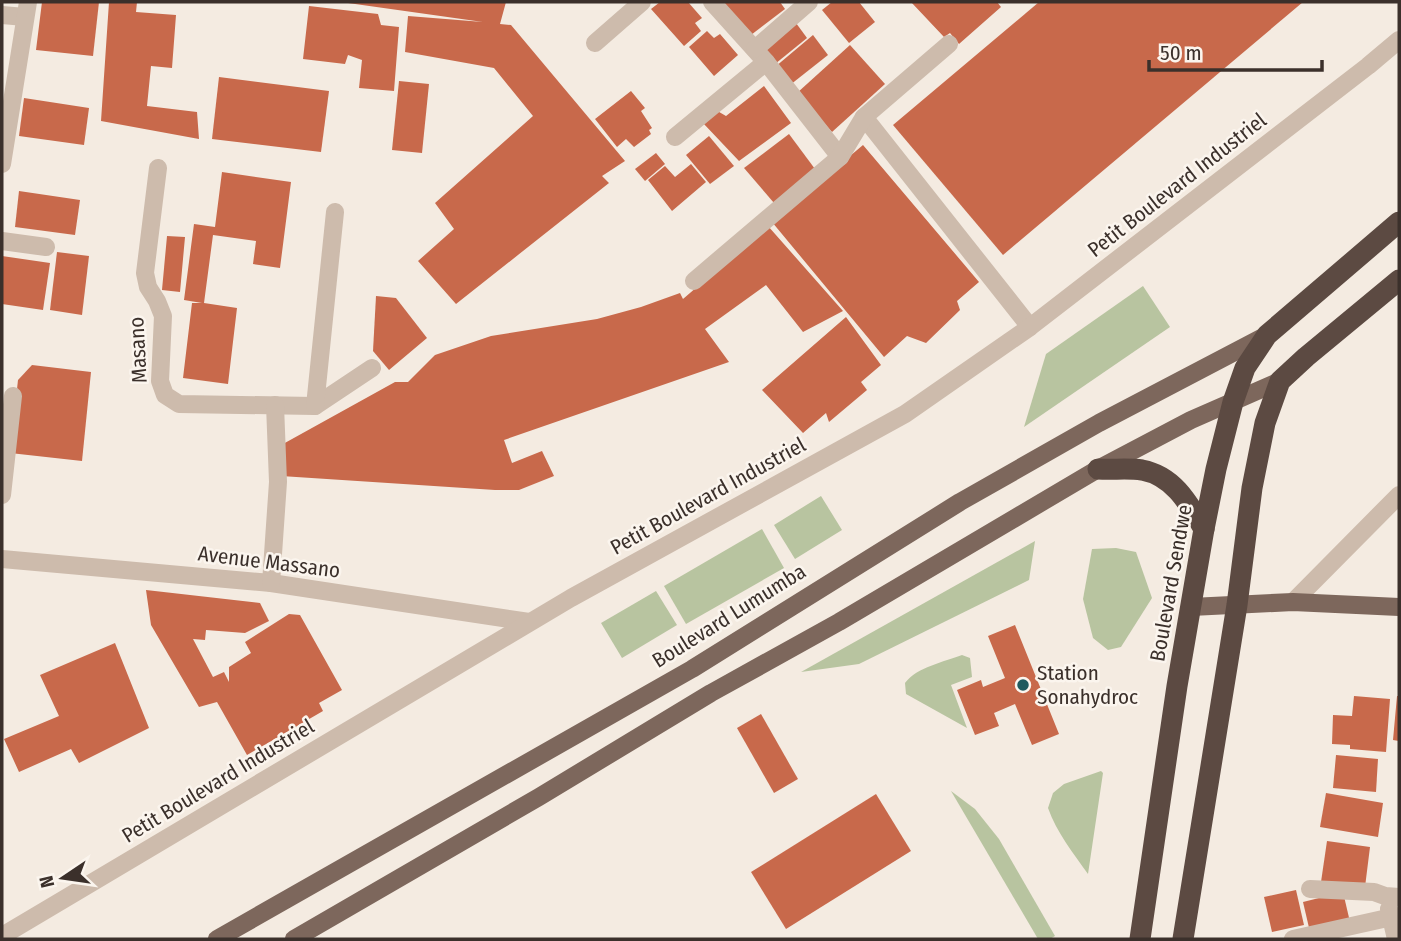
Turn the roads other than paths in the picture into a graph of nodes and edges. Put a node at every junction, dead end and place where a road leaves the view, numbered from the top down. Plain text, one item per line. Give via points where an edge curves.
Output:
1 (642, 2) edge
2 (712, 2) edge
3 (809, 2) edge
4 (26, 10) edge
5 (2, 15) edge
6 (1399, 40) edge
7 (595, 43) dead end
8 (949, 44) dead end
9 (761, 55) junction
10 (7, 98) edge
11 (864, 117) junction
12 (675, 137) dead end
13 (840, 157) junction
14 (2, 164) edge
15 (158, 168) dead end
16 (335, 212) dead end
17 (1399, 222) edge
18 (2, 241) edge
19 (46, 247) dead end
20 (1399, 280) edge
21 (694, 281) dead end
22 (1030, 327) junction
23 (1267, 335) junction
24 (372, 368) dead end
25 (1280, 381) junction
26 (13, 396) dead end
27 (1233, 402) junction
28 (275, 405) junction
29 (315, 406) junction
30 (1098, 469) junction
31 (2, 495) edge
32 (1399, 495) edge
33 (1204, 529) junction
34 (2, 559) edge
35 (271, 583) junction
36 (1293, 602) junction
37 (1237, 605) junction
38 (1191, 607) junction
39 (1399, 607) edge
40 (529, 622) junction
41 (1310, 888) dead end
42 (1392, 896) edge
43 (1392, 917) junction
44 (2, 936) edge
45 (217, 939) edge
46 (294, 939) edge
47 (1140, 939) edge
48 (1183, 939) edge
49 (1293, 939) edge
50 (1396, 939) edge

1 - 7 street
2 - 9 street
3 - 9 street
4 - 5 street
4 - 10 street
6 - 22 street, Petit Boulevard Industriel
8 - 11 street
9 - 12 street
9 - 13 street
10 - 14 street
11 - 13 street
11 - 22 street
13 - 21 street
15 - 28 street, Masano via 145,273 163,316 160,381 165,395 179,404
16 - 29 street
17 - 23 highway, Boulevard Lumumba
18 - 19 street
20 - 25 highway
22 - 40 street, Petit Boulevard Industriel via 905,414
23 - 27 highway, Boulevard Lumumba via 1245,368
23 - 45 main road, Boulevard Lumumba via 984,489 692,669
24 - 29 street
25 - 27 main road
25 - 37 highway via 1265,423 1252,488
26 - 31 street
27 - 30 main road
27 - 33 highway, Boulevard Sendwe
28 - 29 street, Masano
28 - 35 street via 278,482
30 - 33 highway via 1142,470 1164,478 1185,498
30 - 46 main road
32 - 36 street
33 - 38 highway, Boulevard Sendwe
34 - 35 street, Avenue Massano
35 - 40 street, Avenue Massano
36 - 37 main road
36 - 39 main road
37 - 38 main road
37 - 48 highway
38 - 47 highway, Boulevard Sendwe
40 - 44 street, Petit Boulevard Industriel
41 - 42 street
42 - 43 street
43 - 49 street
43 - 50 street

